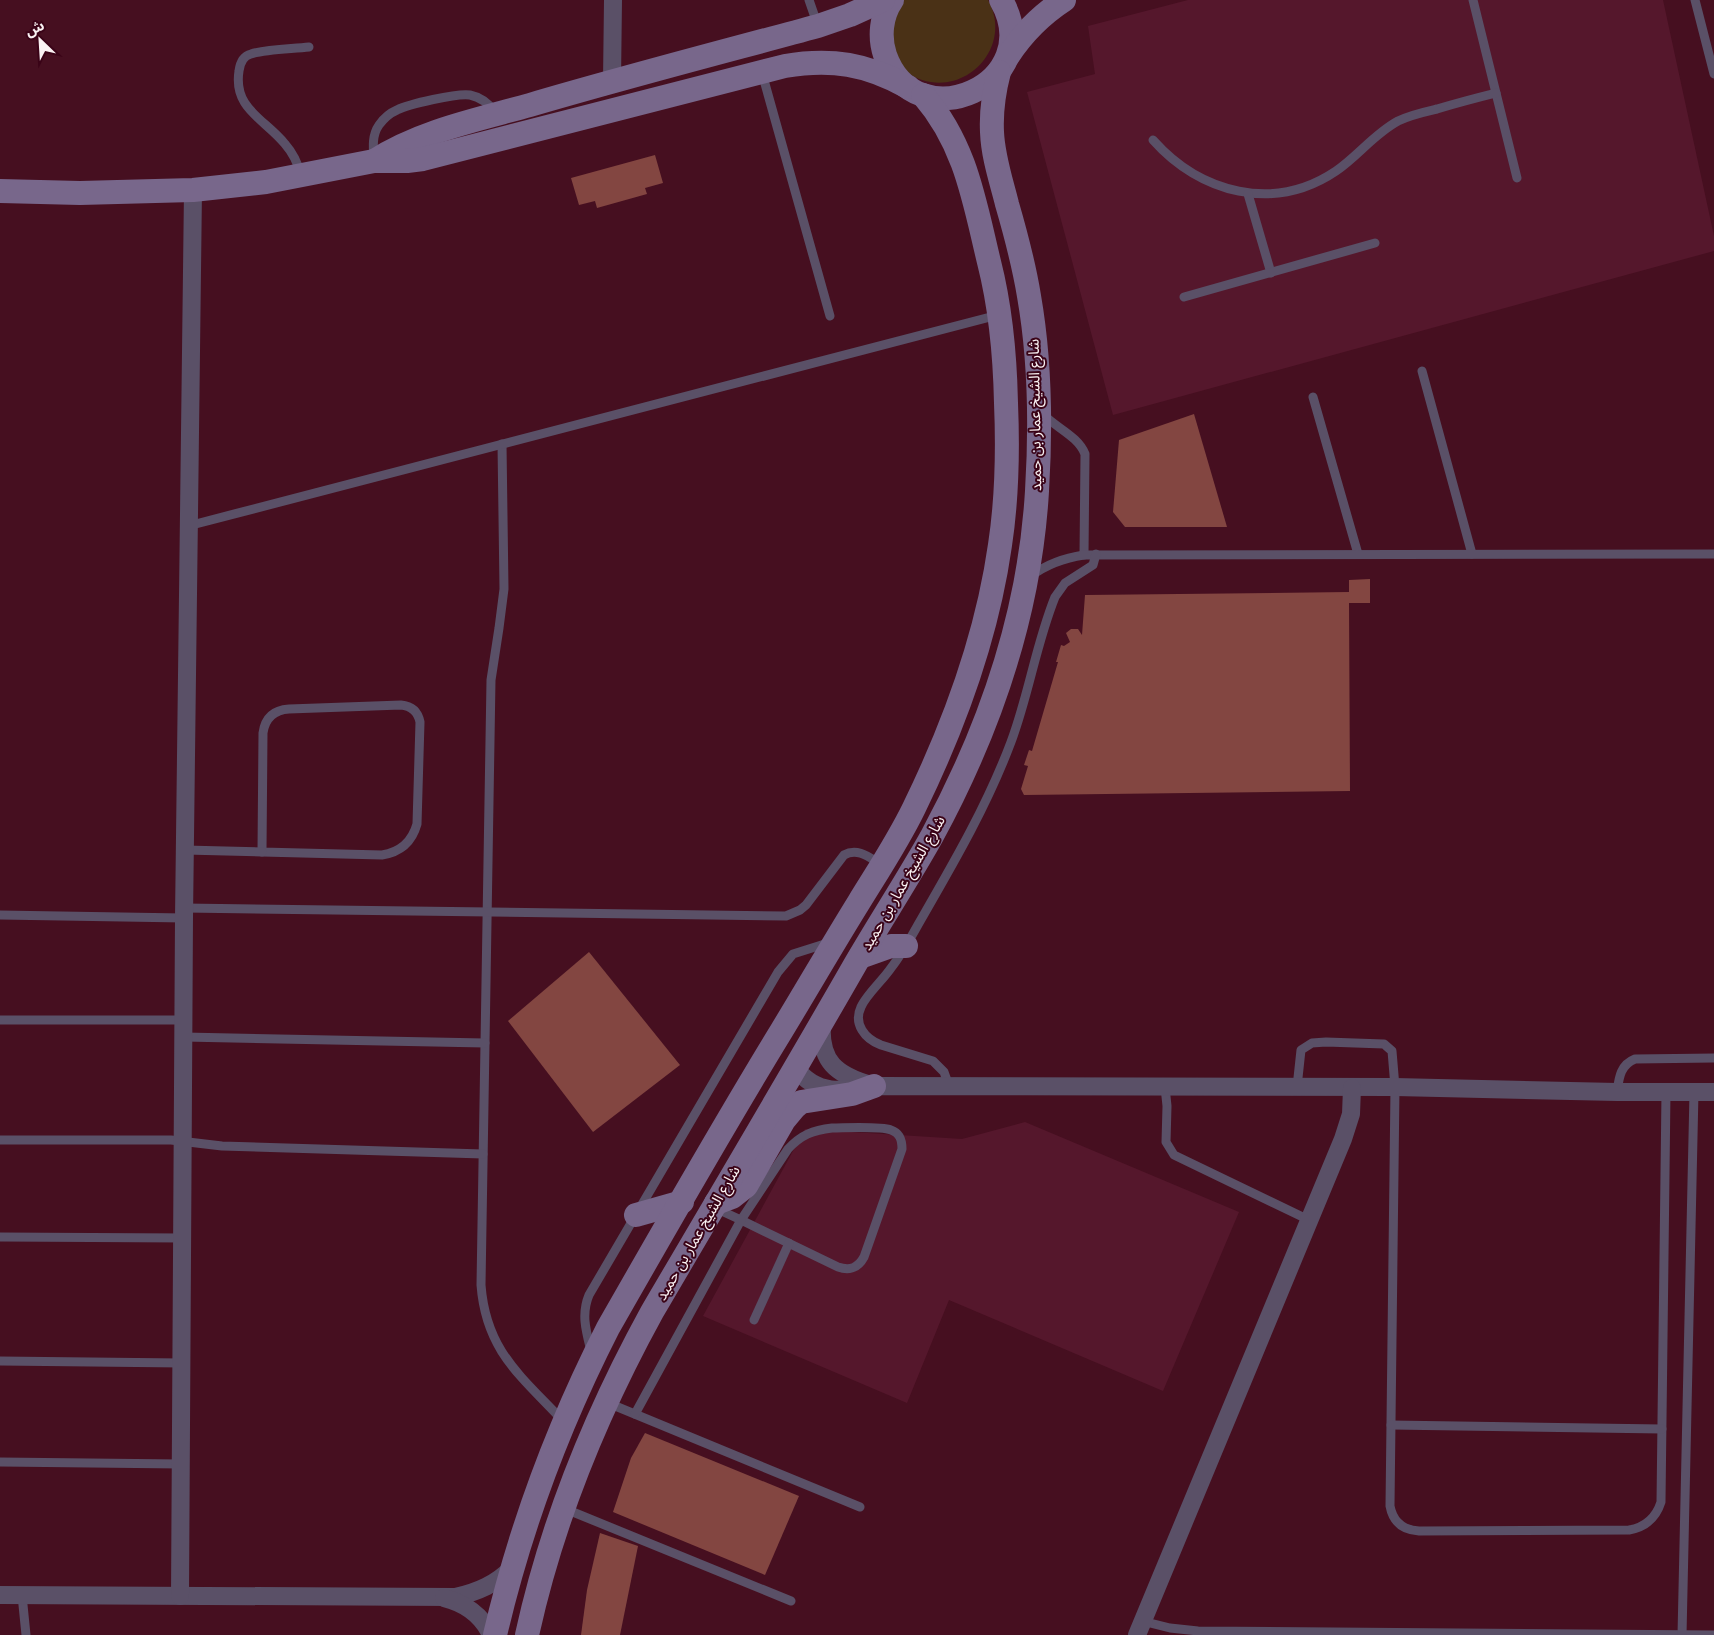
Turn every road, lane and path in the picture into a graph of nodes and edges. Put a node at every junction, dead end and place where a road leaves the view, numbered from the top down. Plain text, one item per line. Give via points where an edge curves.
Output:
1 (613, 0) edge
2 (810, 0) edge
3 (883, 0) edge
4 (892, 0) edge
5 (1001, 0) edge
6 (1064, 0) edge
7 (1472, 0) edge
8 (1694, 0) edge
9 (818, 26) junction
10 (309, 47) dead end
11 (1003, 64) junction
12 (762, 72) junction
13 (1714, 74) edge
14 (612, 81) junction
15 (915, 91) junction
16 (1496, 93) junction
17 (497, 114) junction
18 (1153, 140) dead end
19 (374, 161) junction
20 (302, 176) junction
21 (1517, 178) dead end
22 (193, 190) junction
23 (0, 191) edge
24 (1248, 194) junction
25 (1376, 244) dead end
26 (1271, 273) junction
27 (1184, 297) dead end
28 (1000, 315) junction
29 (830, 316) dead end
30 (1422, 372) dead end
31 (1313, 397) dead end
32 (1038, 408) junction
33 (502, 444) junction
34 (188, 526) junction
35 (1084, 554) junction
36 (1096, 554) junction
37 (1358, 554) junction
38 (1472, 554) junction
39 (1714, 554) edge
40 (1027, 580) junction
41 (185, 850) junction
42 (262, 852) junction
43 (882, 865) junction
44 (865, 892) junction
45 (487, 912) junction
46 (184, 913) junction
47 (0, 915) edge
48 (836, 941) junction
49 (906, 946) junction
50 (860, 957) junction
51 (0, 1020) edge
52 (822, 1023) junction
53 (184, 1029) junction
54 (485, 1043) junction
55 (1714, 1058) edge
56 (796, 1068) junction
57 (874, 1086) junction
58 (949, 1086) junction
59 (1165, 1087) junction
60 (1395, 1087) junction
61 (1297, 1088) junction
62 (1352, 1088) junction
63 (1617, 1092) junction
64 (1666, 1092) junction
65 (1694, 1092) junction
66 (1714, 1092) edge
67 (0, 1140) edge
68 (183, 1140) junction
69 (483, 1154) junction
70 (682, 1202) junction
71 (715, 1205) junction
72 (636, 1215) junction
73 (741, 1220) junction
74 (1309, 1220) junction
75 (0, 1237) edge
76 (183, 1238) junction
77 (789, 1243) junction
78 (754, 1320) dead end
79 (592, 1359) junction
80 (0, 1361) edge
81 (182, 1363) junction
82 (606, 1402) junction
83 (635, 1414) junction
84 (564, 1421) junction
85 (1391, 1425) junction
86 (1662, 1429) junction
87 (0, 1462) edge
88 (181, 1464) junction
89 (860, 1507) dead end
90 (563, 1508) junction
91 (514, 1566) junction
92 (0, 1595) edge
93 (22, 1595) junction
94 (180, 1596) junction
95 (441, 1597) junction
96 (791, 1600) dead end
97 (1140, 1628) edge
98 (26, 1635) edge
99 (491, 1635) edge
100 (495, 1635) edge
101 (528, 1635) edge
102 (1682, 1635) edge
103 (1714, 1635) edge

1 - 14 street
2 - 9 lane
3 - 9 street
4 - 15 street, شارع الشيخ عمار بن حميد via 883,20 883,49 897,76
5 - 11 street, شارع الشيخ عمار بن حميد via 1010,24 1010,41
6 - 11 street via 1031,26
7 - 16 lane
8 - 13 lane
9 - 14 street
10 - 20 lane via 249,54 242,61 237,80 247,107 287,146
11 - 15 street via 987,84 956,98 939,99
11 - 32 street, شارع الشيخ عمار بن حميد via 992,115 993,144 1028,293 1036,349
12 - 15 street via 803,63 839,63 875,71
12 - 19 street via 439,156
12 - 29 lane
14 - 17 street
15 - 28 street, شارع الشيخ عمار بن حميد via 950,132 963,160
16 - 21 lane
16 - 24 lane via 1398,122 1336,171 1309,186 1279,193
17 - 19 street via 418,138
17 - 19 lane via 485,102 462,95 400,108 385,118 376,132
18 - 24 lane via 1190,172 1218,186
19 - 20 street
20 - 22 street
22 - 23 street
22 - 34 street
24 - 26 lane
25 - 26 lane
26 - 27 lane
28 - 33 lane
28 - 43 street, شارع الشيخ عمار بن حميد via 1006,384 1006,483 1000,544 989,604 957,706 914,808
30 - 38 lane
31 - 37 lane
32 - 35 lane via 1079,443 1084,454
32 - 40 street, شارع الشيخ عمار بن حميد via 1037,494
33 - 34 lane
33 - 45 lane via 504,569 501,618 491,680
34 - 41 street
35 - 36 lane
35 - 40 lane via 1048,565
36 - 37 lane
36 - 49 lane via 1094,565 1065,583 1054,597 1023,707 999,772 970,835
37 - 38 lane
38 - 39 lane
40 - 50 street, شارع الشيخ عمار بن حميد via 1005,666 973,751 932,837
41 - 42 lane
41 - 46 street
42 - 42 lane via 382,855 405,845 416,824 420,722 416,712 401,705 289,709 271,715 263,733
43 - 44 street, شارع الشيخ عمار بن حميد
43 - 45 lane via 861,853 849,852 806,905 786,916
44 - 48 street, شارع الشيخ عمار بن حميد
44 - 56 street via 861,920 794,1040 792,1054
45 - 46 lane
45 - 54 lane
46 - 47 lane
46 - 53 street
48 - 70 street, شارع الشيخ عمار بن حميد
48 - 72 lane via 793,954 782,965
49 - 50 street via 895,945
49 - 58 lane via 860,1008 859,1023 873,1042 933,1061 944,1072
50 - 52 street, شارع الشيخ عمار بن حميد
51 - 53 lane
52 - 56 street, شارع الشيخ عمار بن حميد
52 - 57 street via 822,1045 831,1064 848,1077
53 - 54 lane
53 - 68 street
54 - 69 lane
55 - 63 lane via 1629,1061 1622,1070
56 - 57 street via 809,1082 827,1090
56 - 71 street, شارع الشيخ عمار بن حميد
57 - 58 street
57 - 71 street via 852,1094 801,1102 784,1120 746,1186
58 - 59 street
59 - 61 street
59 - 74 lane via 1166,1142 1174,1154
60 - 61 lane via 1392,1051 1384,1044 1346,1041 1312,1044 1301,1050
60 - 62 street
60 - 63 street
60 - 85 lane
61 - 62 street
62 - 74 street via 1348,1127
63 - 64 street
64 - 65 street
64 - 86 lane
65 - 66 street
65 - 102 lane
67 - 68 lane
68 - 69 lane via 222,1146
68 - 76 street
69 - 84 lane via 481,1285 485,1316 506,1360
70 - 72 street
70 - 79 street, شارع الشيخ عمار بن حميد
71 - 73 lane
71 - 82 street, شارع الشيخ عمار بن حميد via 652,1312
72 - 79 lane via 586,1302 584,1317
73 - 77 lane
73 - 77 lane via 788,1149 807,1133 832,1128 886,1129 897,1133 902,1149 864,1258 858,1266 844,1269
73 - 83 lane
74 - 97 street
75 - 76 lane
76 - 81 street
77 - 78 lane
79 - 84 street, شارع الشيخ عمار بن حميد
80 - 81 lane
81 - 88 street
82 - 83 lane
82 - 90 street, شارع الشيخ عمار بن حميد
83 - 89 lane
84 - 91 street, شارع الشيخ عمار بن حميد via 537,1490
85 - 86 lane
85 - 86 lane via 1392,1514 1402,1527 1419,1532 1638,1528 1653,1518 1661,1502
87 - 88 lane
88 - 94 street
90 - 96 lane
90 - 101 street, شارع الشيخ عمار بن حميد via 544,1567
91 - 95 street via 481,1590
91 - 100 street, شارع الشيخ عمار بن حميد
92 - 93 street
93 - 94 street
93 - 98 lane
94 - 95 street
95 - 99 street via 464,1605 482,1621
97 - 102 lane
102 - 103 lane

